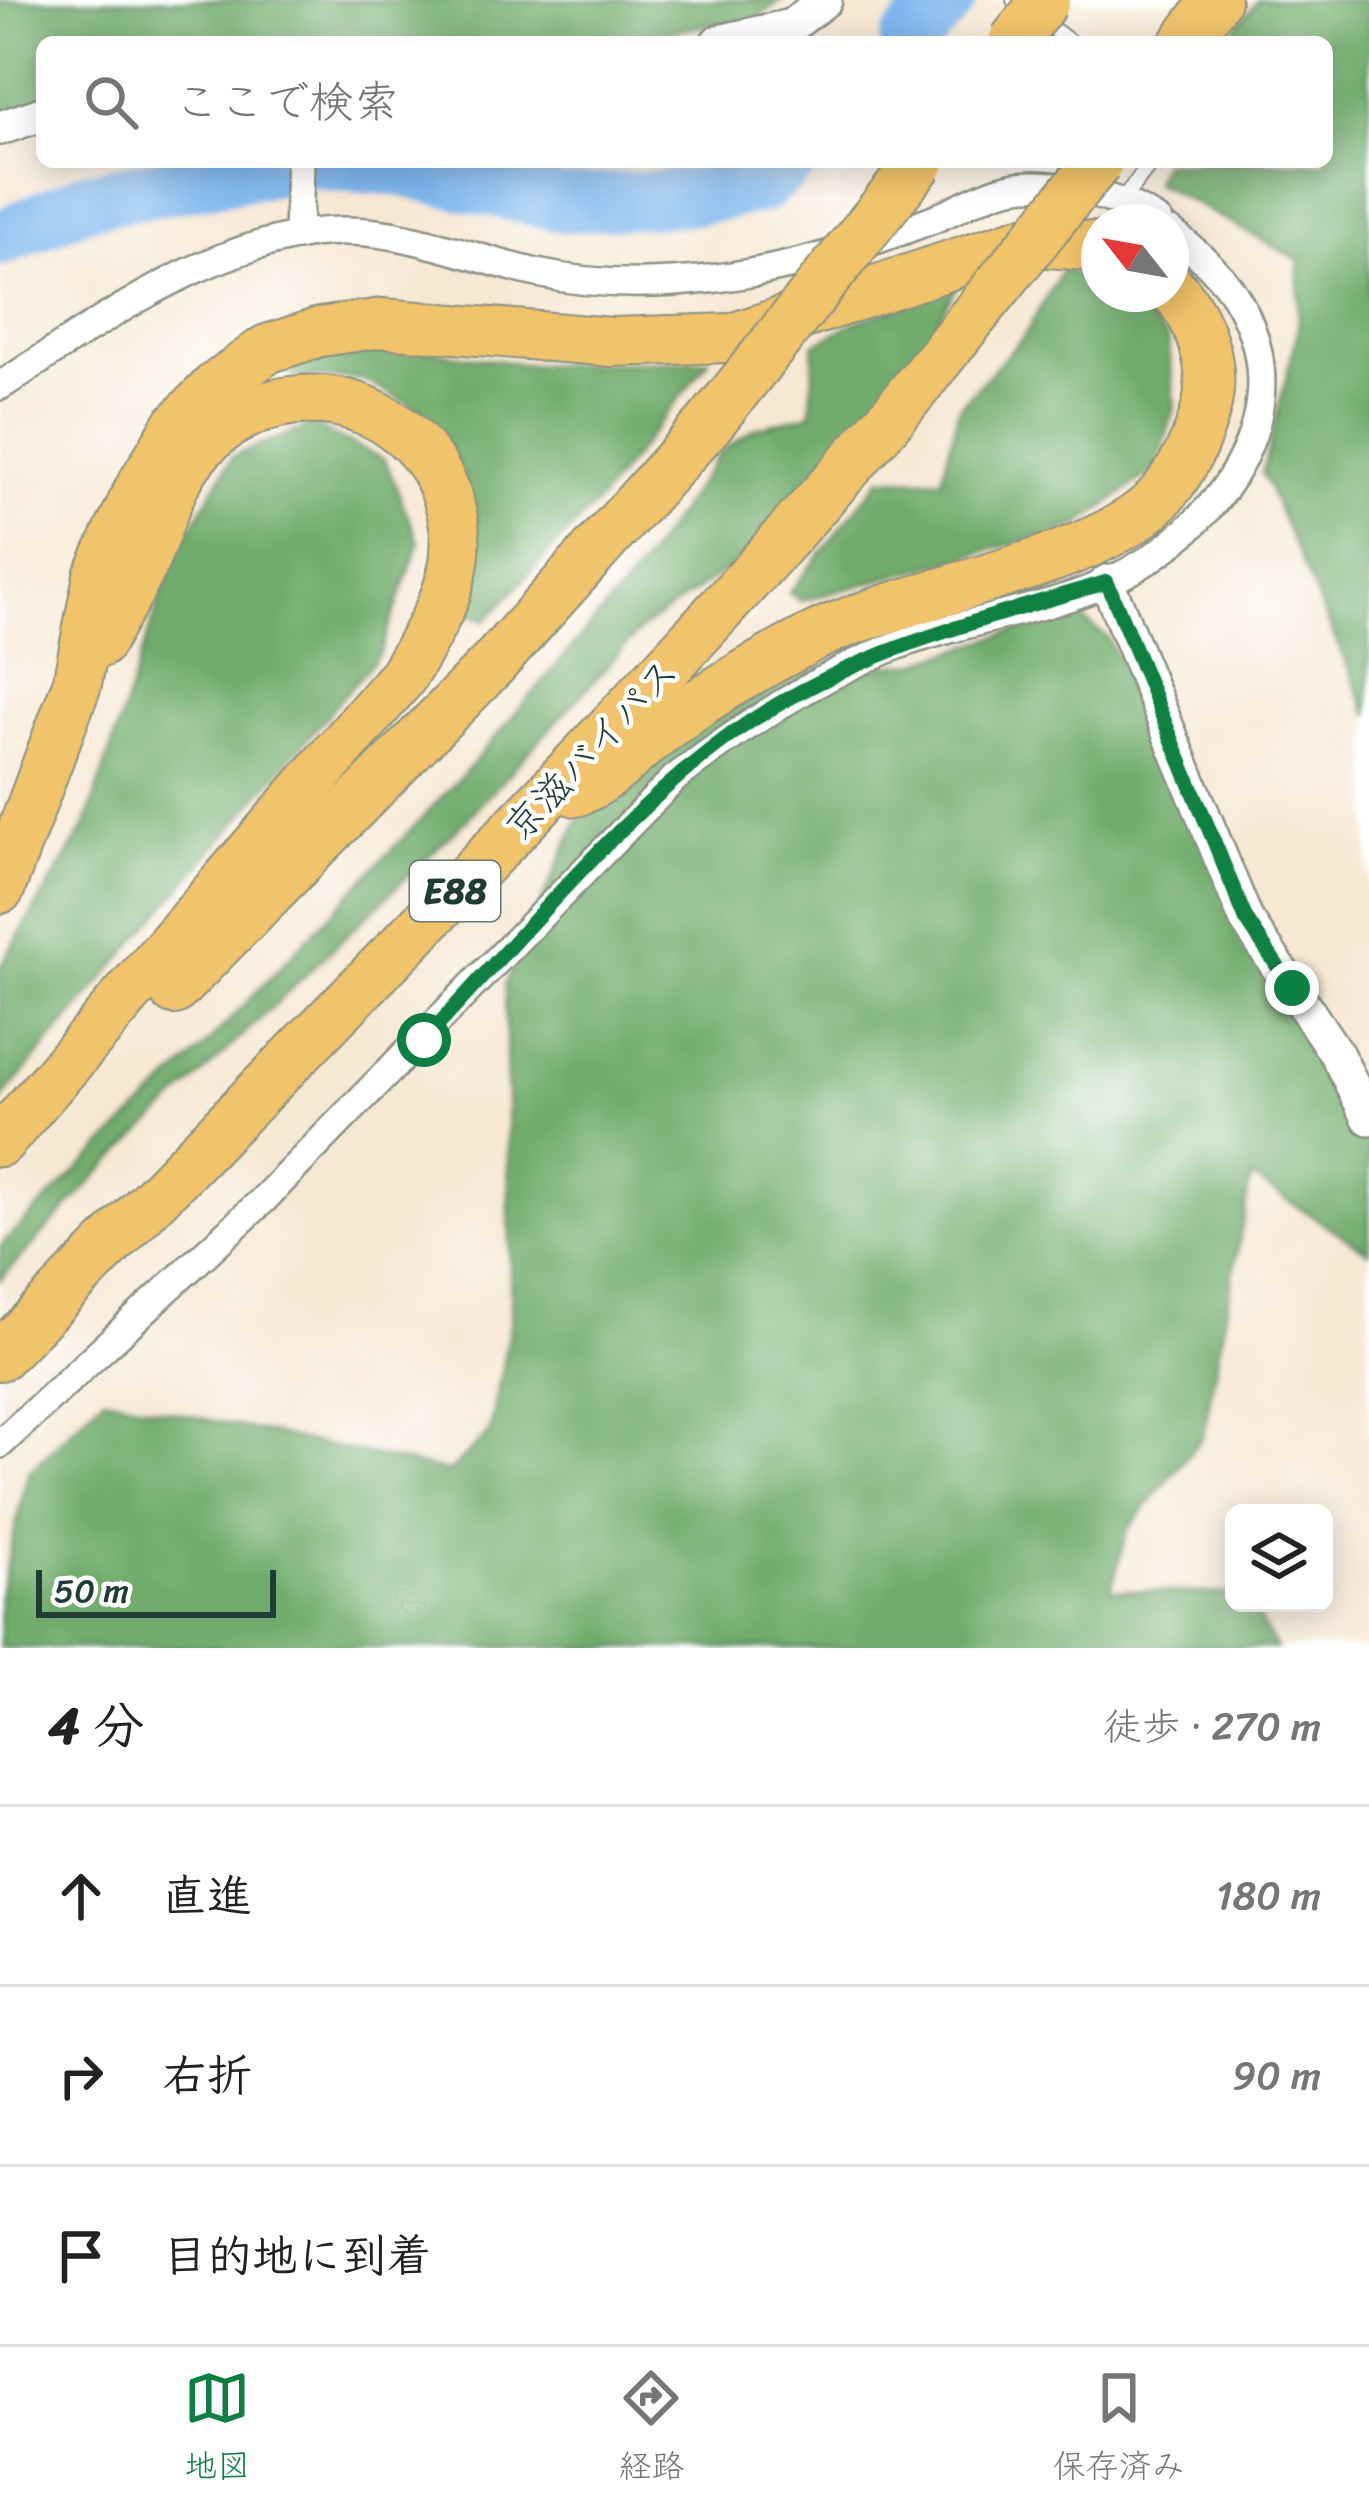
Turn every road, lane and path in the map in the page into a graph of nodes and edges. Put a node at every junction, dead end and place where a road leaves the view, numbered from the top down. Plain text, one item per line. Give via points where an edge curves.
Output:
1 (825, 0) edge
2 (1014, 0) edge
3 (1045, 0) edge
4 (745, 36) edge
5 (1017, 36) edge
6 (1062, 36) edge
7 (36, 116) edge
8 (0, 128) edge
9 (301, 168) edge
10 (915, 168) edge
11 (1145, 168) edge
12 (1105, 204) edge
13 (1081, 215) edge
14 (1081, 228) edge
15 (298, 236) junction
16 (1189, 250) edge
17 (1189, 309) edge
18 (0, 386) edge
19 (1107, 582) junction
20 (77, 684) junction
21 (538, 806) junction
22 (0, 890) edge
23 (1369, 1118) edge
24 (0, 1142) edge
25 (0, 1162) edge
26 (0, 1356) edge
27 (0, 1444) edge

1 - 4 street via 790,26
2 - 6 lane
3 - 5 highway, bridge
7 - 8 street
9 - 15 street
10 - 25 highway, bridge via 709,424 493,664
11 - 12 lane
12 - 15 street via 1040,185 1004,188 792,265 708,279 542,274 380,232
13 - 20 highway via 732,338 612,342 382,323 267,349 176,428 138,491 98,576
14 - 21 highway, 京滋バイパス / E88, bridge via 896,412
15 - 18 street via 172,277
16 - 19 street via 1236,297 1262,395 1233,480 1204,520
17 - 21 highway via 1211,383 1201,430 1155,503 1098,539 836,626 745,672 605,781
19 - 23 street via 1246,919
19 - 27 street via 900,644 752,721 675,778 262,1201
20 - 22 highway
20 - 24 highway via 142,566 174,484 202,447 248,413 299,398 348,402 398,427 442,474 456,537 442,608 402,677
21 - 26 highway, 京滋バイパス / E88

